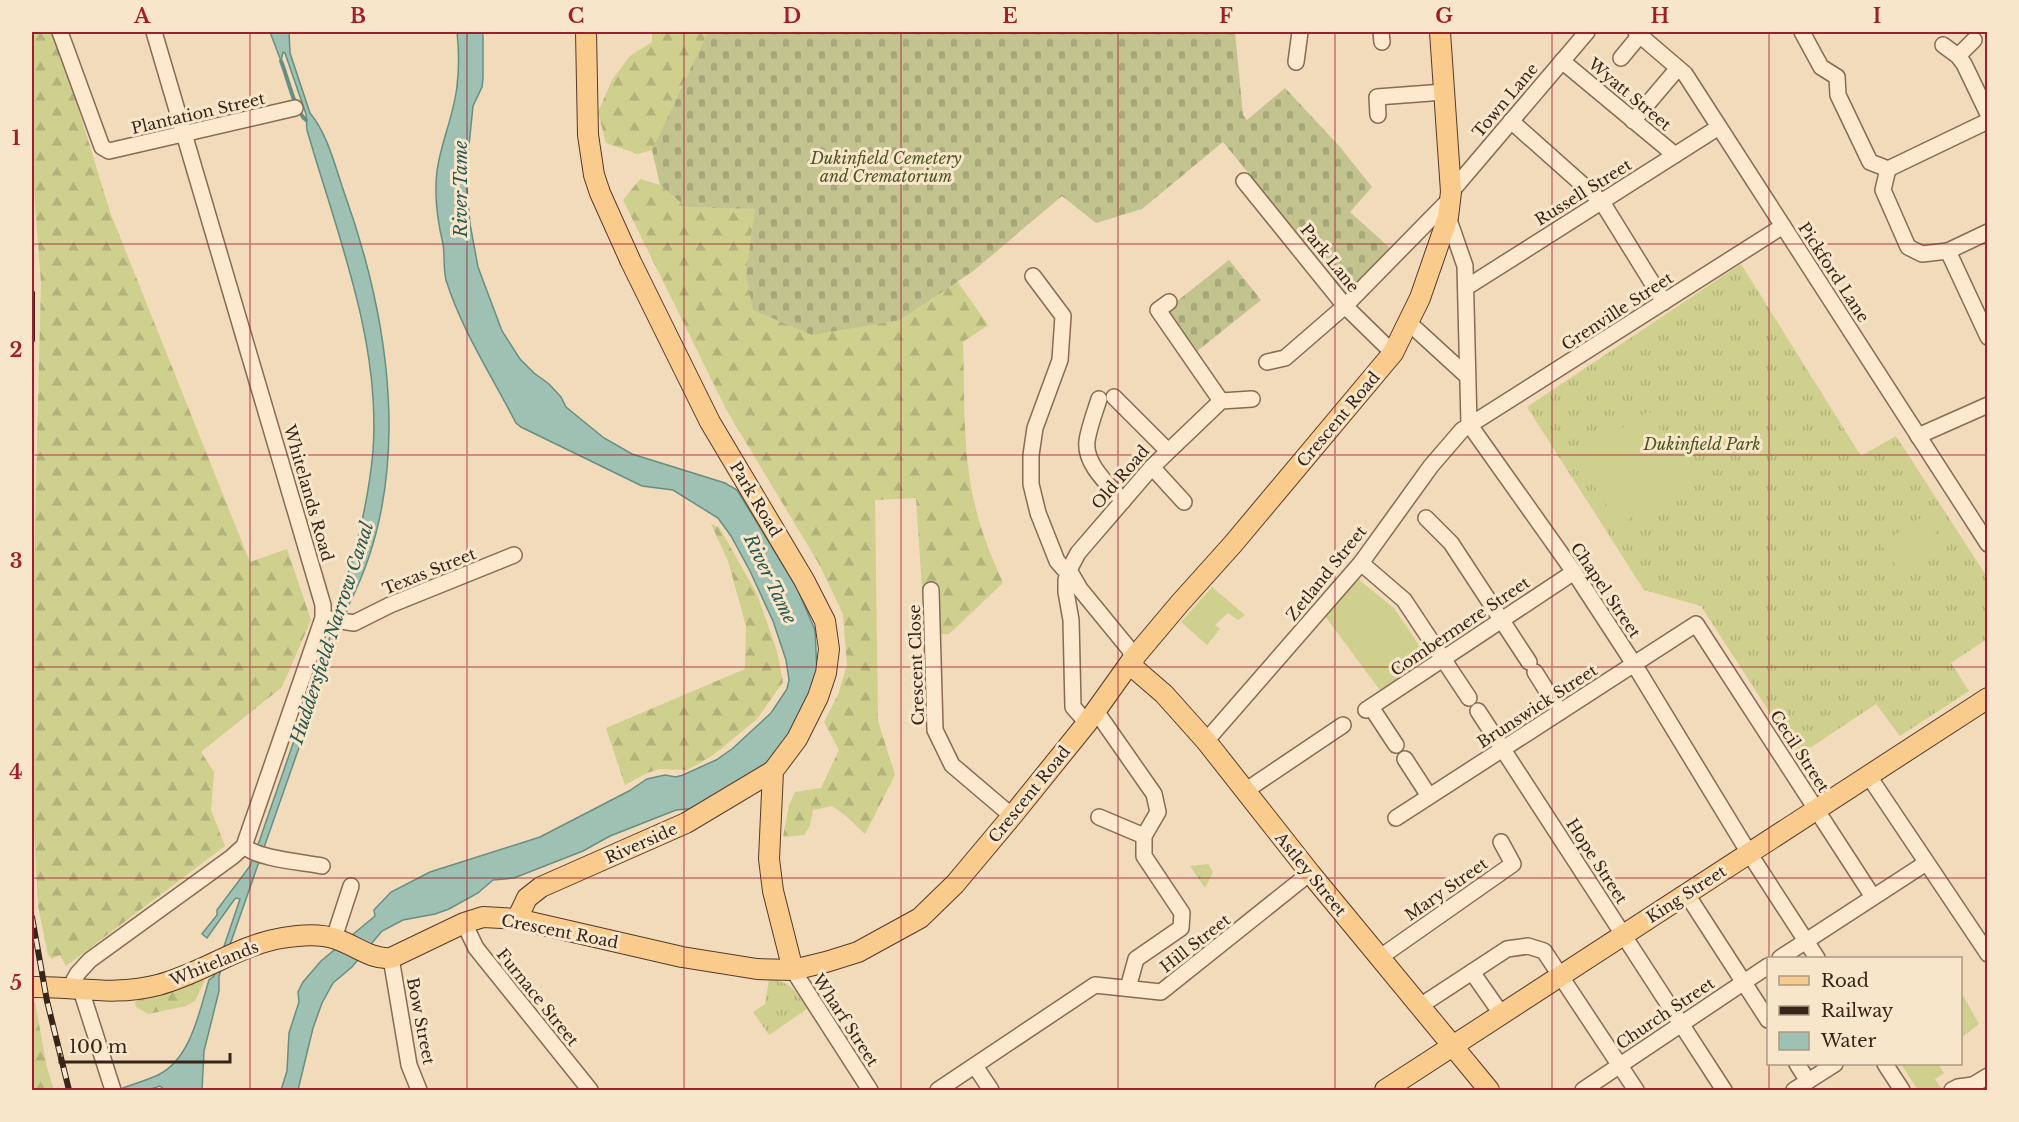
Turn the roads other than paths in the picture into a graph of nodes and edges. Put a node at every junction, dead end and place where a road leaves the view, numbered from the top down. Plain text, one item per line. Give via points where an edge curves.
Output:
1 (60, 32) edge
2 (154, 32) edge
3 (586, 32) edge
4 (1300, 32) edge
5 (1440, 32) edge
6 (1587, 32) edge
7 (1802, 32) edge
8 (1638, 33) edge
9 (1974, 40) dead end
10 (1943, 45) dead end
11 (1958, 56) junction
12 (1621, 58) dead end
13 (1562, 61) junction
14 (1296, 62) dead end
15 (1678, 68) junction
16 (1444, 92) junction
17 (295, 108) dead end
18 (1988, 114) edge
19 (1378, 115) dead end
20 (1634, 121) junction
21 (1511, 122) junction
22 (1988, 122) edge
23 (1719, 127) junction
24 (184, 134) junction
25 (1675, 155) junction
26 (1888, 169) junction
27 (1244, 181) dead end
28 (1602, 202) junction
29 (1450, 203) junction
30 (1783, 226) junction
31 (1988, 232) edge
32 (1948, 250) junction
33 (1033, 276) dead end
34 (1467, 287) junction
35 (1169, 302) dead end
36 (1664, 302) junction
37 (1345, 306) junction
38 (1408, 322) junction
39 (1988, 337) edge
40 (1393, 353) junction
41 (1267, 362) dead end
42 (1467, 376) junction
43 (1114, 397) dead end
44 (1099, 399) dead end
45 (1252, 399) dead end
46 (1221, 402) junction
47 (1988, 405) edge
48 (1469, 424) junction
49 (1918, 436) junction
50 (1168, 451) junction
51 (1152, 467) junction
52 (1123, 501) junction
53 (1184, 502) dead end
54 (1426, 518) dead end
55 (1988, 544) edge
56 (514, 555) dead end
57 (1360, 563) junction
58 (1070, 570) junction
59 (1574, 572) junction
60 (931, 590) dead end
61 (1097, 610) junction
62 (328, 618) junction
63 (1071, 620) junction
64 (1502, 620) junction
65 (1696, 624) joint
66 (1443, 659) junction
67 (1132, 660) junction
68 (1634, 664) junction
69 (1469, 698) dead end
70 (1988, 698) edge
71 (1478, 711) dead end
72 (1560, 712) junction
73 (1091, 717) junction
74 (1343, 725) dead end
75 (1206, 741) junction
76 (1396, 745) dead end
77 (1503, 749) junction
78 (1405, 759) dead end
79 (773, 771) junction
80 (1868, 775) junction
81 (1245, 790) junction
82 (1430, 796) junction
83 (1816, 808) junction
84 (1012, 816) junction
85 (1099, 817) dead end
86 (1396, 818) dead end
87 (1144, 836) junction
88 (1500, 842) dead end
89 (247, 848) junction
90 (1749, 853) junction
91 (1926, 863) junction
92 (322, 866) dead end
93 (1310, 873) junction
94 (351, 886) dead end
95 (1686, 893) junction
96 (1874, 897) junction
97 (517, 919) junction
98 (464, 923) junction
99 (1623, 934) junction
100 (335, 938) junction
101 (1806, 941) junction
102 (1988, 954) edge
103 (1782, 957) edge
104 (1816, 957) edge
105 (391, 958) junction
106 (1379, 958) junction
107 (1767, 967) edge
108 (793, 970) junction
109 (1472, 972) junction
110 (1560, 976) junction
111 (1744, 982) junction
112 (32, 987) edge
113 (1128, 988) junction
114 (75, 990) junction
115 (1420, 1006) junction
116 (1502, 1015) junction
117 (1767, 1018) edge
118 (1681, 1023) junction
119 (1453, 1048) junction
120 (1620, 1065) junction
121 (1798, 1065) edge
122 (1833, 1065) edge
123 (1886, 1065) edge
124 (975, 1066) junction
125 (1988, 1076) edge
126 (1808, 1081) junction
127 (113, 1090) edge
128 (419, 1090) edge
129 (590, 1090) edge
130 (870, 1090) edge
131 (938, 1090) edge
132 (991, 1090) edge
133 (1385, 1090) edge
134 (1489, 1090) edge
135 (1583, 1090) edge
136 (1636, 1090) edge
137 (1724, 1090) edge
138 (1794, 1090) edge
139 (1902, 1090) edge
140 (1952, 1090) edge

1 - 24 street, Plantation Street via 102,147 109,151
2 - 24 street, Whitelands Road
3 - 79 main road, Park Road via 588,135 600,193 710,422 825,621 830,649 818,697 797,739
4 - 14 street
5 - 16 main road
6 - 13 street, Town Lane
7 - 26 street via 1821,67 1837,77 1838,95 1870,162
8 - 12 street
8 - 15 street, Pickford Lane
9 - 11 street
10 - 11 street
11 - 18 street
13 - 20 street, Wyatt Street
13 - 21 street, Town Lane
15 - 20 street
15 - 23 street, Pickford Lane
16 - 19 street via 1370,96
16 - 29 main road
17 - 24 street, Plantation Street
20 - 25 street, Wyatt Street
21 - 28 street
21 - 29 street, Town Lane
22 - 26 street
23 - 25 street, Russell Street
23 - 30 street, Pickford Lane
24 - 62 street, Whitelands Road
25 - 28 street, Russell Street
26 - 32 street via 1884,190 1908,247 1922,254
27 - 37 street, Park Lane
28 - 34 street, Russell Street
28 - 36 street
29 - 34 street
29 - 37 street
29 - 38 main road, Crescent Road via 1420,298
30 - 36 street, Grenville Street
30 - 49 street, Pickford Lane
31 - 32 street
32 - 39 street
33 - 58 street via 1063,316 1060,360 1035,428 1031,484 1058,561
34 - 42 street
35 - 46 street via 1158,310
36 - 48 street, Grenville Street
37 - 40 street, Park Lane
37 - 41 street via 1285,358
38 - 40 main road, Crescent Road
38 - 42 street
40 - 67 main road, Crescent Road
42 - 48 street
43 - 50 street
44 - 52 street via 1087,450 1094,466
45 - 46 street
46 - 50 street, Old Road
47 - 49 street
48 - 57 street, Zetland Street via 1431,466
48 - 59 street, Chapel Street
49 - 55 street, Pickford Lane
50 - 51 street, Old Road
51 - 52 street, Old Road
51 - 53 street
52 - 58 street, Old Road via 1078,554
54 - 64 street via 1451,543
56 - 62 street, Texas Street via 354,623
57 - 66 street via 1404,600
57 - 75 street, Zetland Street
58 - 61 street
58 - 63 street, Old Road via 1066,592
59 - 64 street, Combermere Street
59 - 68 street, Chapel Street
60 - 84 street, Crescent Close via 935,730 952,765
61 - 63 street via 1077,612
61 - 67 street via 1130,650
62 - 89 street, Whitelands Road
63 - 73 street, Old Road via 1073,707
64 - 66 street, Combermere Street
64 - 72 street
65 - 68 street, Brunswick Street
65 - 83 street, Cecil Street
66 - 69 street
66 - 76 street, Combermere Street via 1368,708
67 - 73 main road, Crescent Road
67 - 75 main road, Astley Street via 1135,669 1164,694
68 - 72 street, Brunswick Street
68 - 90 street, Chapel Street
70 - 80 main road, King Street
71 - 77 street, Hope Street
72 - 77 street, Brunswick Street
73 - 84 main road, Crescent Road
73 - 87 street, Old Road via 1154,794 1158,812
74 - 81 street
75 - 81 main road, Astley Street
77 - 82 street, Brunswick Street
77 - 99 street, Hope Street
78 - 82 street
79 - 97 main road, Riverside via 686,824 541,886 527,898
79 - 108 main road via 769,859
80 - 83 main road, King Street
80 - 91 street
81 - 93 main road, Astley Street
82 - 86 street, Brunswick Street
83 - 90 main road, King Street
83 - 96 street, Cecil Street
84 - 108 main road, Crescent Road via 955,884 920,918 858,952
85 - 87 street
87 - 113 street via 1144,856 1182,913 1181,928 1136,959
88 - 106 street, Mary Street via 1516,869
89 - 92 street
89 - 114 street via 90,960 78,973
90 - 95 main road, King Street
90 - 101 street, Chapel Street
91 - 96 street
91 - 102 street
93 - 106 main road, Astley Street
93 - 113 street, Hill Street via 1161,992
94 - 100 street
95 - 99 main road, King Street
95 - 111 street
96 - 101 street
97 - 98 main road, Crescent Road via 483,917
97 - 108 main road, Crescent Road via 682,957 758,969
98 - 105 main road, Crescent Road
98 - 129 street, Furnace Street via 476,948
99 - 110 main road, King Street
99 - 118 street, Hope Street
100 - 105 main road, Whitelands via 379,959
100 - 114 main road, Whitelands via 281,938 160,984 132,990
101 - 103 street
101 - 104 street, Chapel Street
105 - 128 street, Bow Street via 409,1065
106 - 115 main road, Astley Street
107 - 111 street, Church Street
108 - 130 street, Wharf Street
109 - 110 street via 1507,949 1528,946 1544,951
109 - 115 street
109 - 116 street
110 - 116 main road, King Street
110 - 120 street
111 - 117 street
111 - 118 street, Church Street
112 - 114 main road, Whitelands
113 - 124 street, Hill Street via 1095,985
114 - 127 street
115 - 119 main road, Astley Street
116 - 119 main road, King Street
118 - 120 street, Church Street
118 - 137 street, Hope Street
119 - 133 main road, King Street
119 - 134 main road, Astley Street
120 - 135 street, Church Street
120 - 136 street
121 - 126 street
122 - 126 street
123 - 139 street
124 - 131 street, Hill Street
124 - 132 street
125 - 140 street
126 - 138 street

